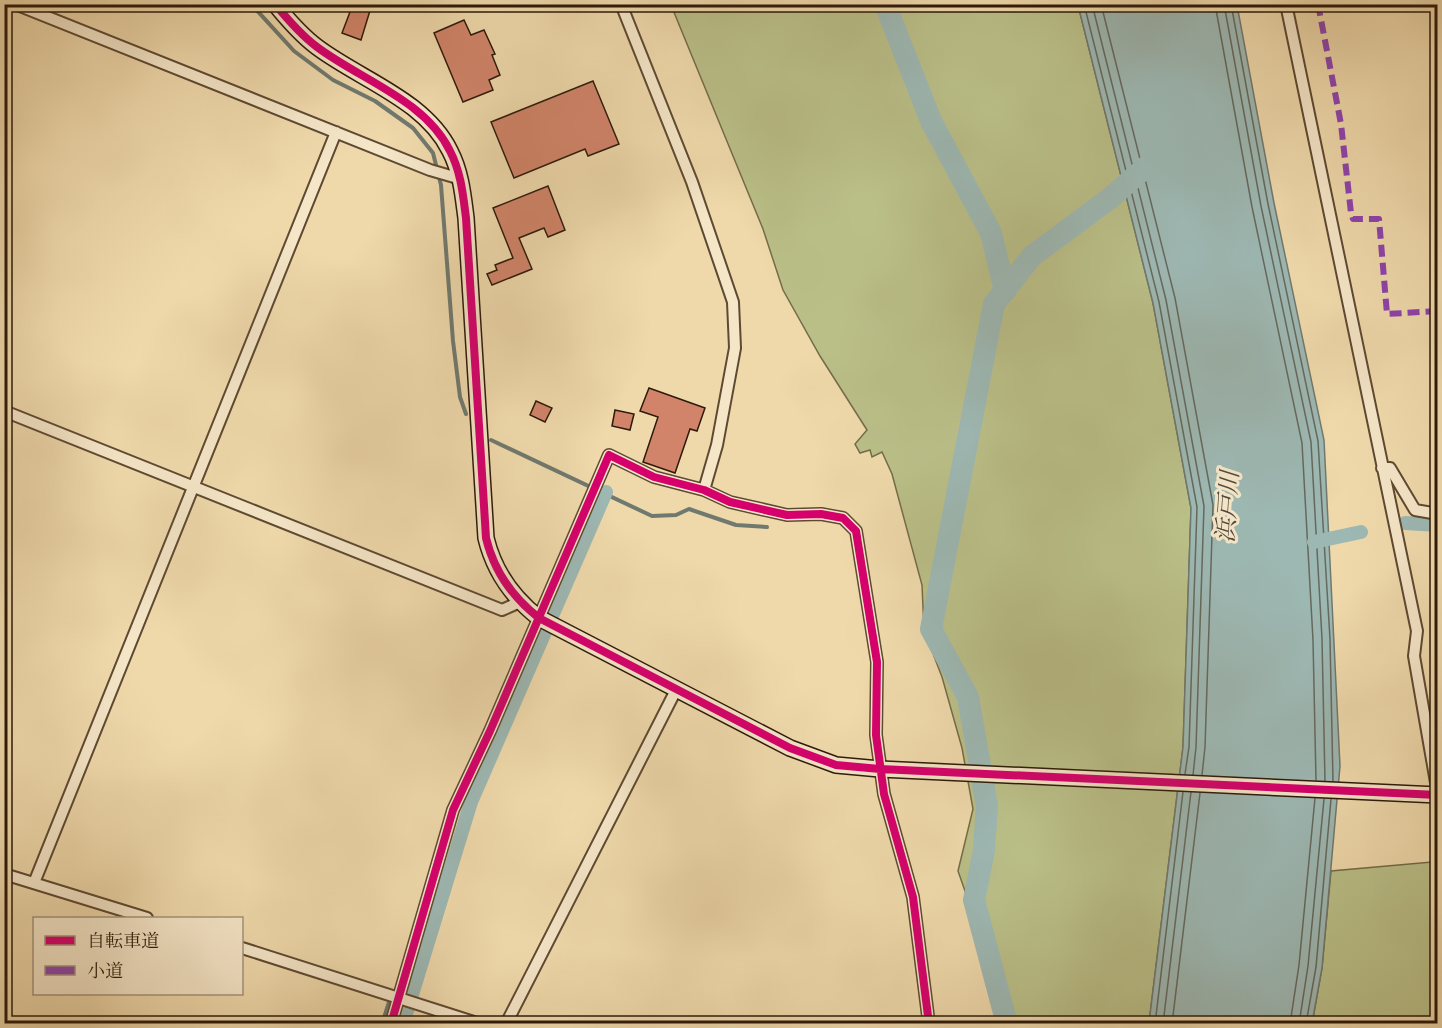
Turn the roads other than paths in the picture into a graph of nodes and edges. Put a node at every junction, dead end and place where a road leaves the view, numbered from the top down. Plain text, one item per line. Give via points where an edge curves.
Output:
1 (15, 4) edge
2 (275, 4) edge
3 (621, 4) edge
4 (1286, 4) edge
5 (336, 132) junction
6 (461, 179) junction
7 (4, 411) edge
8 (1383, 468) junction
9 (193, 487) junction
10 (704, 490) junction
11 (1437, 514) edge
12 (520, 602) junction
13 (539, 618) junction
14 (676, 690) junction
15 (880, 769) junction
16 (1432, 795) edge
17 (4, 874) edge
18 (34, 883) junction
19 (144, 917) edge
20 (243, 948) edge
21 (399, 998) junction
22 (391, 1023) edge
23 (480, 1023) edge
24 (506, 1023) edge
25 (929, 1023) edge

1 - 5 street
2 - 6 street via 317,47 424,117 449,149
3 - 10 street via 692,182 733,302 735,348 717,445
4 - 8 street
5 - 6 street
5 - 9 street
6 - 12 street via 484,523 495,565
7 - 9 street
8 - 11 street via 1390,468 1415,510
8 - 16 street via 1417,631 1413,656
9 - 12 street via 502,610
9 - 18 street
10 - 13 street via 654,477 609,455
10 - 15 street via 730,502 787,515 843,518 856,531 877,662 876,735
12 - 13 street
13 - 14 street
13 - 21 street via 453,810
14 - 15 street via 814,758 836,765
14 - 24 street
15 - 16 street
15 - 25 street via 913,897
17 - 18 street
18 - 19 street
20 - 21 street
21 - 22 street
21 - 23 street

